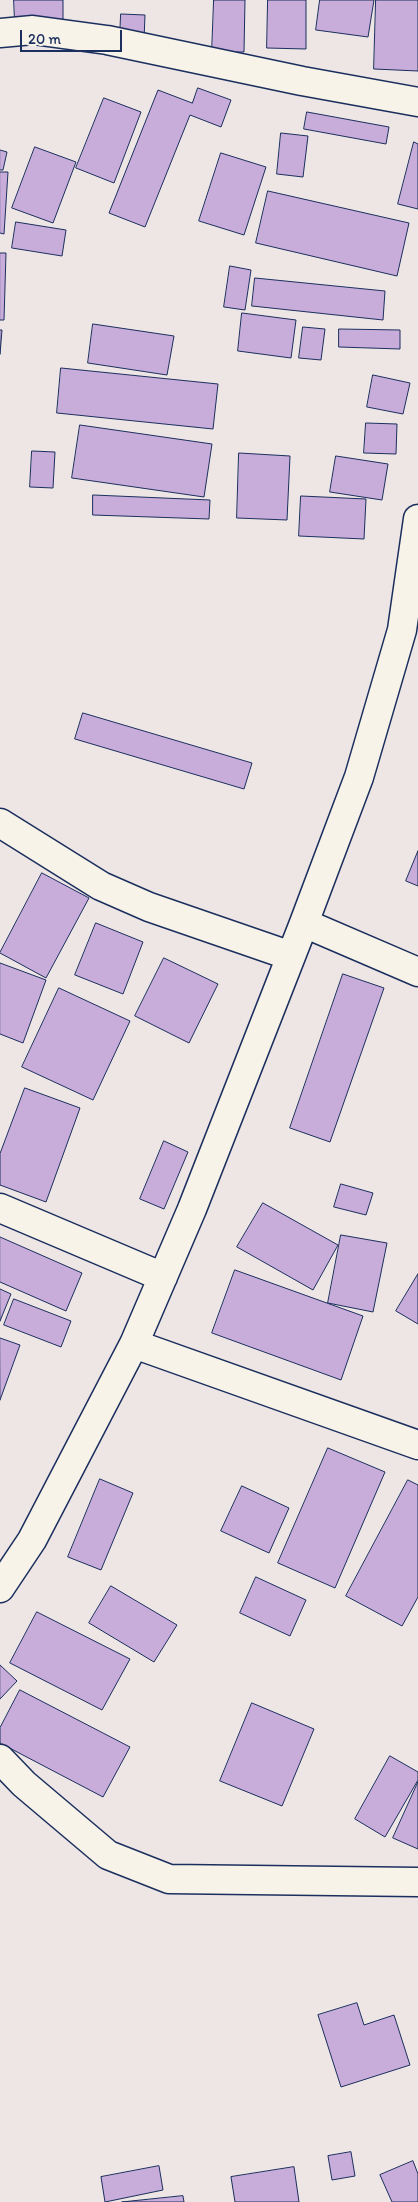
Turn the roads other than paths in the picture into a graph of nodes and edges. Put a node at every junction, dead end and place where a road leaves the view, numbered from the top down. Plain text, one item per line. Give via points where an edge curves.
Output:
1 (0, 33) edge
2 (418, 102) edge
3 (418, 519) edge
4 (415, 565) edge
5 (410, 628) edge
6 (0, 823) edge
7 (304, 923) junction
8 (291, 956) junction
9 (418, 972) edge
10 (0, 1208) edge
11 (163, 1276) junction
12 (134, 1344) junction
13 (418, 1445) edge
14 (0, 1588) edge
15 (0, 1759) edge
16 (418, 1882) edge

1 - 2 street via 33,30 107,40
3 - 4 street
4 - 5 street
5 - 7 street
6 - 8 street via 109,890
7 - 8 street
7 - 9 street
8 - 11 street
10 - 11 street
11 - 12 street
12 - 13 street
12 - 14 street via 32,1540
15 - 16 street via 24,1784 108,1855 169,1879

